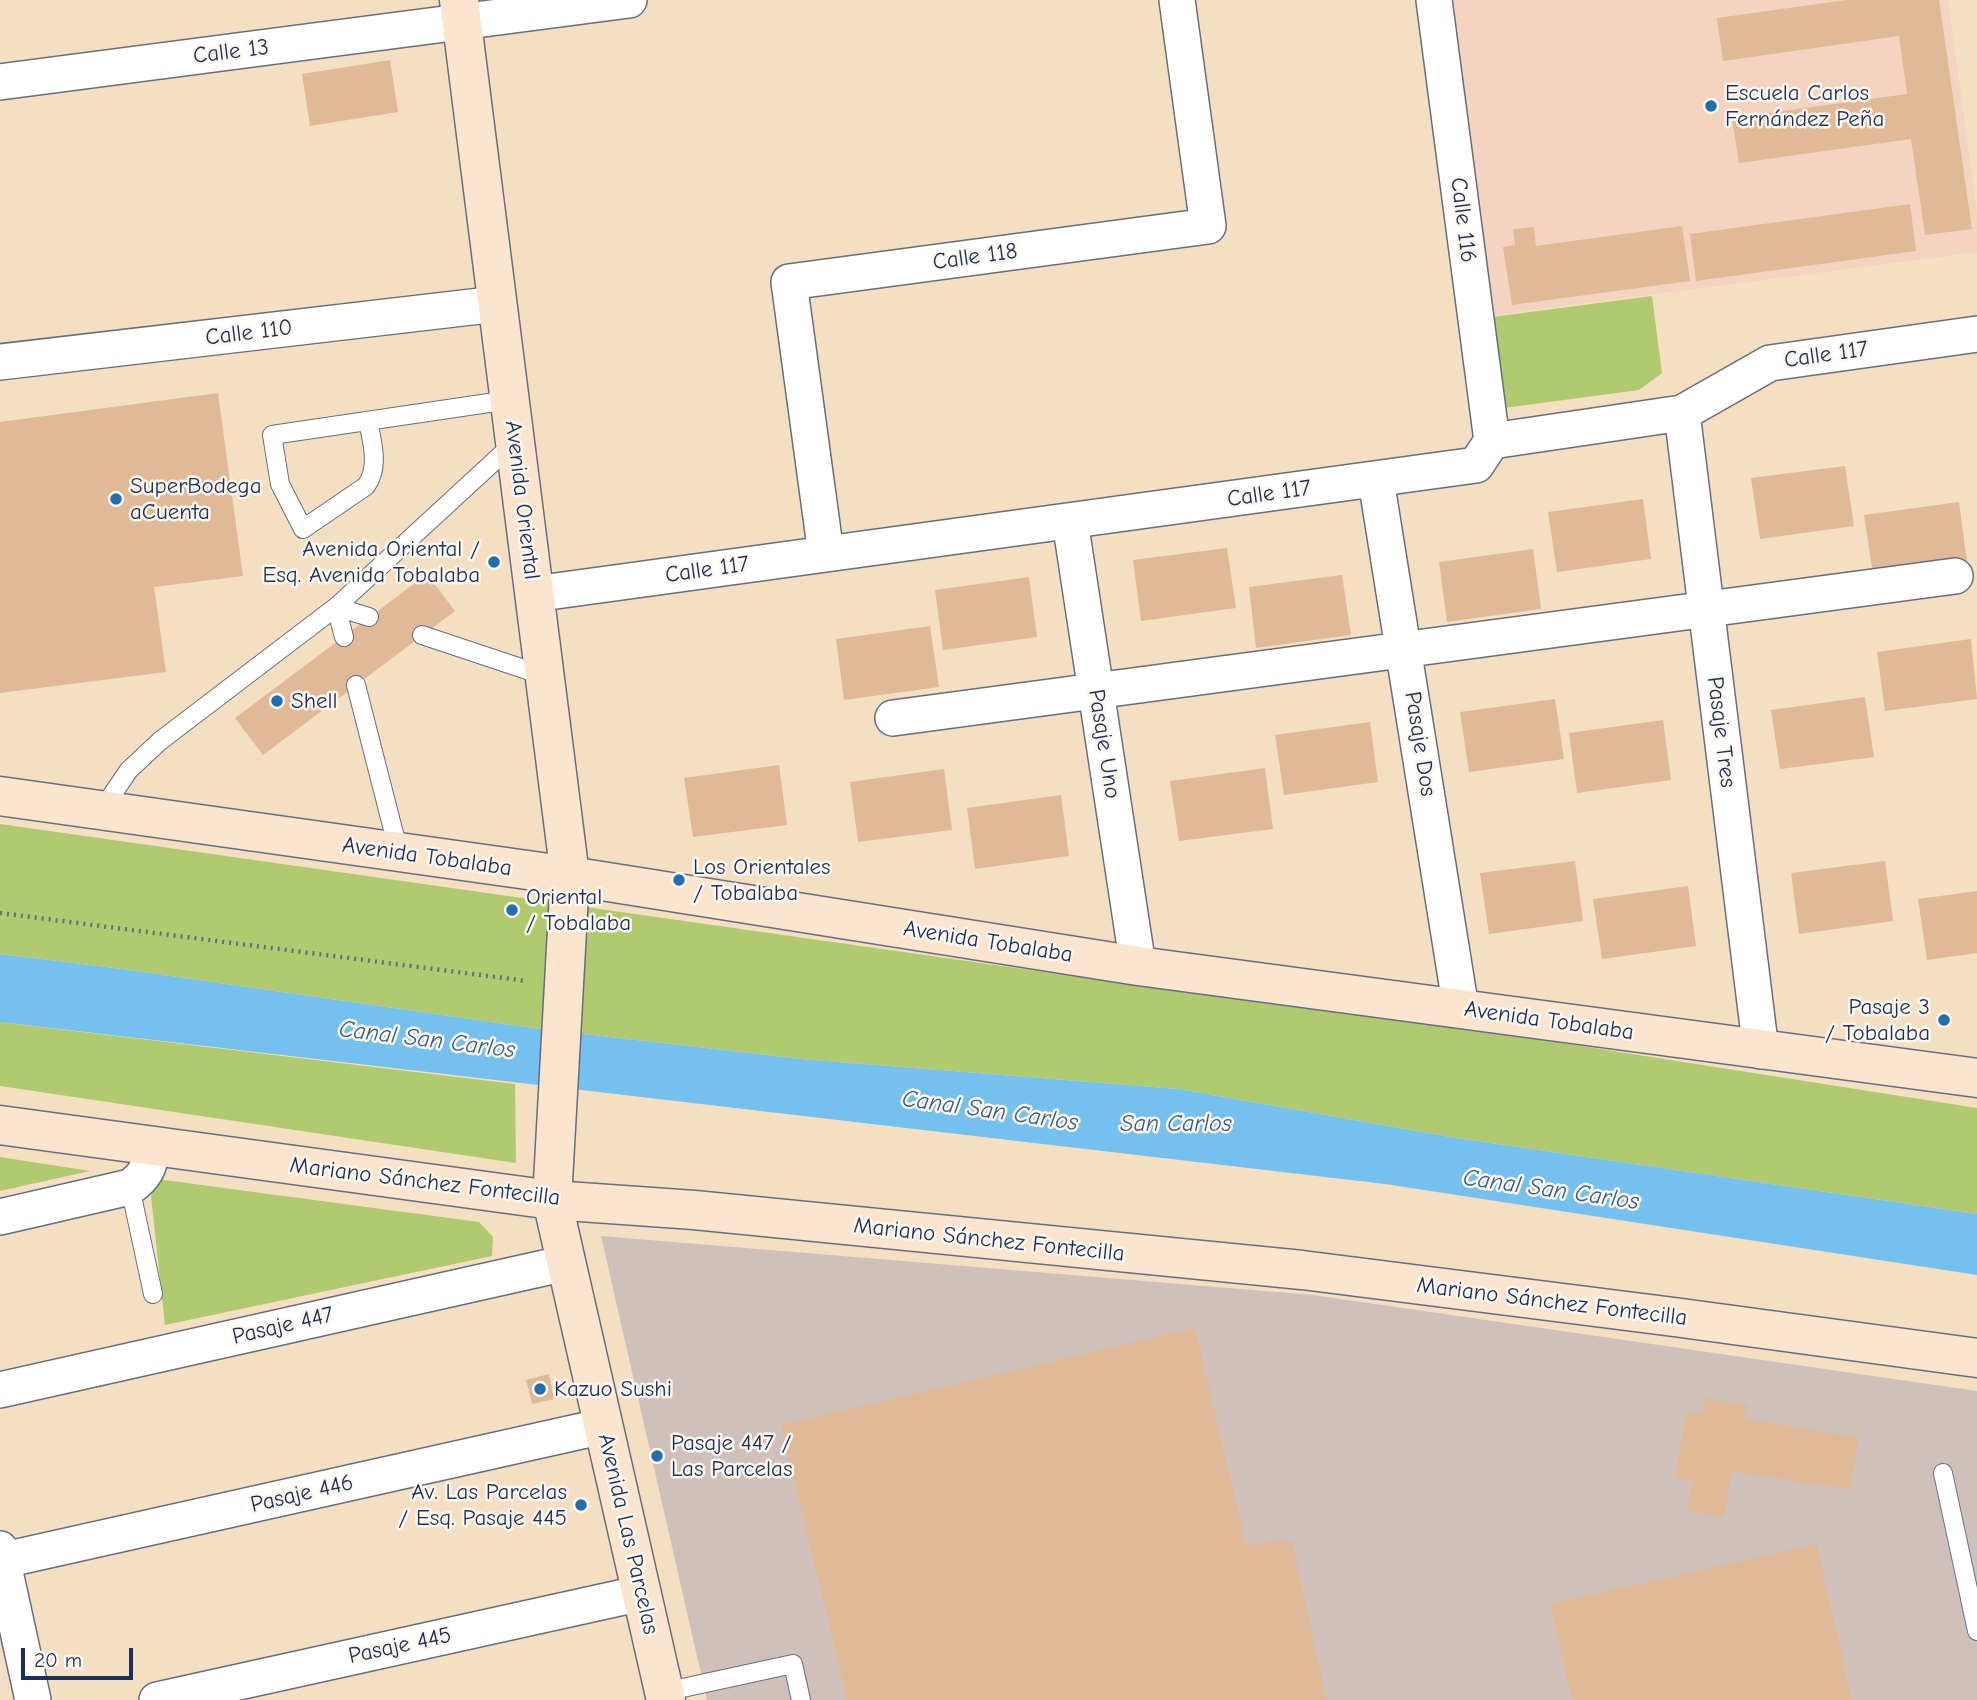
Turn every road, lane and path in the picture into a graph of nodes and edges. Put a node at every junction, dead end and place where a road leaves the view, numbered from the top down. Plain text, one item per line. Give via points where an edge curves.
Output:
1 (629, 0) edge
2 (1177, 0) edge
3 (1434, 0) edge
4 (460, 11) edge
5 (0, 82) edge
6 (497, 304) junction
7 (1977, 334) edge
8 (0, 362) edge
9 (509, 400) junction
10 (1682, 413) junction
11 (368, 421) junction
12 (1492, 441) junction
13 (515, 442) junction
14 (1376, 480) junction
15 (1070, 521) junction
16 (826, 554) junction
17 (1955, 576) dead end
18 (534, 594) junction
19 (336, 607) junction
20 (1706, 610) junction
21 (369, 617) dead end
22 (422, 635) dead end
23 (344, 636) dead end
24 (1405, 650) junction
25 (545, 676) junction
26 (356, 685) dead end
27 (1096, 691) junction
28 (893, 718) dead end
29 (0, 796) edge
30 (101, 811) junction
31 (399, 853) junction
32 (570, 876) junction
33 (0, 913) edge
34 (1138, 966) junction
35 (564, 993) junction
36 (1461, 1009) junction
37 (1761, 1051) junction
38 (1977, 1078) edge
39 (557, 1121) joint
40 (0, 1125) edge
41 (152, 1147) junction
42 (130, 1187) junction
43 (552, 1200) junction
44 (0, 1217) edge
45 (566, 1263) junction
46 (153, 1294) dead end
47 (1977, 1358) edge
48 (0, 1390) edge
49 (604, 1426) junction
50 (1943, 1474) dead end
51 (1, 1556) edge
52 (642, 1593) junction
53 (1977, 1631) edge
54 (665, 1696) edge
55 (33, 1700) edge
56 (157, 1700) edge
57 (801, 1700) edge

1 - 4 street, Calle 13
2 - 16 street, Calle 118 via 1208,226 789,282
3 - 12 street, Calle 116
4 - 5 street, Calle 13
4 - 6 main road, Avenida Oriental
6 - 8 street, Calle 110
6 - 9 main road, Avenida Oriental
7 - 10 street, Calle 117 via 1770,363
9 - 11 lane
9 - 13 main road, Avenida Oriental
10 - 12 street, Calle 117
10 - 20 street, Pasaje Tres
11 - 11 lane via 272,435 280,484 303,529 372,477
12 - 14 street, Calle 117 via 1476,465
13 - 18 main road, Avenida Oriental
13 - 19 lane
14 - 15 street, Calle 117
14 - 24 street, Pasaje Dos
15 - 16 street, Calle 117
15 - 27 street, Pasaje Uno
16 - 18 street, Calle 117
17 - 20 street
18 - 25 main road, Avenida Oriental
19 - 21 lane
19 - 23 lane
19 - 30 lane via 160,741 129,770
20 - 24 street
20 - 37 street, Pasaje Tres
22 - 25 lane
24 - 27 street
24 - 36 street, Pasaje Dos
25 - 32 main road, Avenida Oriental
26 - 31 lane
27 - 28 street
27 - 34 street, Pasaje Uno
29 - 30 main road, Avenida Tobalaba
30 - 31 main road, Avenida Tobalaba
31 - 32 main road, Avenida Tobalaba
32 - 34 main road, Avenida Tobalaba
32 - 35 main road, Avenida Oriental
33 - 35 path
34 - 36 main road, Avenida Tobalaba
35 - 39 main road, Avenida Oriental
36 - 37 main road, Avenida Tobalaba
37 - 38 main road, Avenida Tobalaba
39 - 43 main road, Avenida Las Parcelas
40 - 41 main road, Mariano Sánchez Fontecilla
41 - 42 street via 150,1167
41 - 43 main road, Mariano Sánchez Fontecilla
42 - 44 street
42 - 46 lane
43 - 45 main road, Avenida Las Parcelas
43 - 47 main road, Mariano Sánchez Fontecilla via 1302,1270
45 - 48 street, Pasaje 447
45 - 49 main road, Avenida Las Parcelas
49 - 51 street, Pasaje 446
49 - 52 main road, Avenida Las Parcelas
50 - 53 lane
51 - 55 street
52 - 54 main road, Avenida Las Parcelas
52 - 56 street, Pasaje 445
54 - 57 lane via 793,1664

